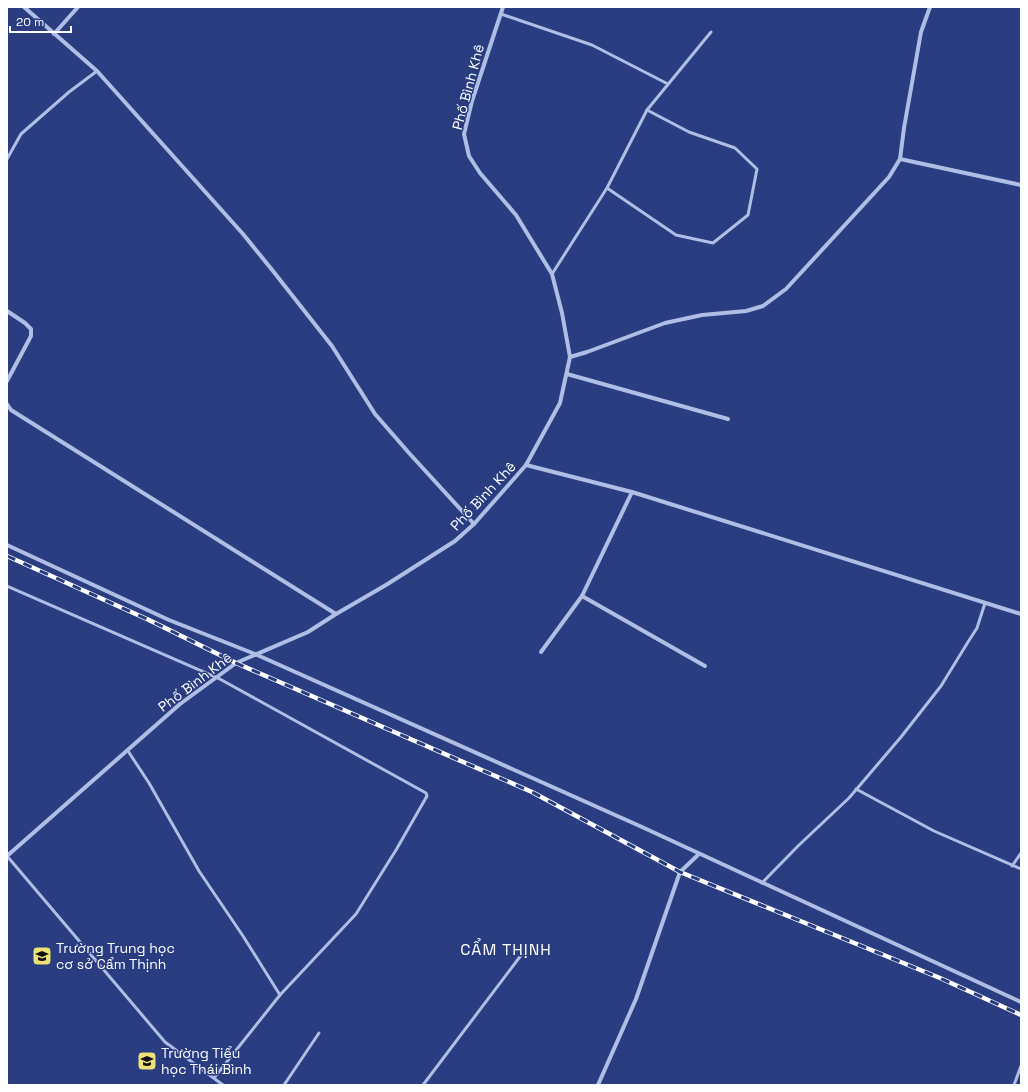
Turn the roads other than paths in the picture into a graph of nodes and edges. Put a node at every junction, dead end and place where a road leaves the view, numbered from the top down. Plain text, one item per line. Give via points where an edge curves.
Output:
1 (24, 7) edge
2 (78, 7) edge
3 (503, 7) edge
4 (930, 7) edge
5 (501, 14) junction
6 (711, 32) dead end
7 (54, 34) junction
8 (97, 71) junction
9 (668, 84) junction
10 (647, 110) junction
11 (7, 159) edge
12 (900, 159) junction
13 (1021, 185) edge
14 (607, 188) junction
15 (552, 274) junction
16 (7, 310) edge
17 (570, 357) junction
18 (567, 374) junction
19 (7, 381) edge
20 (7, 404) edge
21 (728, 419) dead end
22 (526, 465) junction
23 (632, 492) junction
24 (474, 524) junction
25 (7, 545) edge
26 (7, 586) edge
27 (582, 596) junction
28 (985, 603) junction
29 (336, 614) junction
30 (1021, 614) edge
31 (541, 652) dead end
32 (255, 654) junction
33 (706, 666) dead end
34 (218, 678) junction
35 (128, 751) junction
36 (856, 789) junction
37 (1021, 853) edge
38 (699, 854) junction
39 (7, 856) edge
40 (1012, 866) junction
41 (1021, 869) edge
42 (762, 883) junction
43 (522, 954) dead end
44 (280, 995) junction
45 (1021, 1002) edge
46 (319, 1033) dead end
47 (1021, 1066) edge
48 (214, 1078) junction
49 (224, 1085) edge
50 (284, 1085) edge
51 (423, 1085) edge
52 (598, 1085) edge
53 (1014, 1085) edge

1 - 7 street
2 - 7 street
3 - 5 street, Phố Bình Khê
4 - 12 street via 921,32
5 - 9 lane via 592,45
5 - 15 street, Phố Bình Khê via 472,101 464,134 469,156 516,215
6 - 9 lane
7 - 8 street
8 - 11 lane via 68,92 21,134
8 - 24 street via 273,271 332,346 375,414
9 - 10 lane
10 - 14 lane
10 - 14 lane via 689,132 735,148 757,170 748,214 713,243 676,235
12 - 13 street
12 - 17 street via 889,177 786,289 763,306 746,311 702,315 665,323
14 - 15 lane
15 - 17 street, Phố Bình Khê
16 - 19 street via 31,329 31,336
17 - 18 street, Phố Bình Khê
18 - 21 street
18 - 22 street, Phố Bình Khê via 560,403
20 - 29 street via 11,410
22 - 23 street
22 - 24 street, Phố Bình Khê
23 - 27 street
23 - 28 street
24 - 29 street, Phố Bình Khê via 436,554
25 - 32 street via 169,620
26 - 34 lane
27 - 31 street
27 - 33 street
28 - 30 street
28 - 36 lane via 977,628 941,686
29 - 32 street, Phố Bình Khê via 308,632
32 - 34 street, Phố Bình Khê via 236,663
32 - 38 street
34 - 35 street, Phố Bình Khê via 180,704
34 - 44 lane via 427,796 356,914
35 - 39 street, Phố Bình Khê
35 - 44 lane via 199,870
36 - 40 lane via 934,831
36 - 42 lane
37 - 40 lane
38 - 42 street
38 - 52 street via 680,872 636,1000
39 - 48 lane via 165,1042
40 - 41 lane
42 - 45 street
43 - 51 lane
44 - 48 lane
46 - 50 lane
47 - 53 lane
48 - 49 lane

